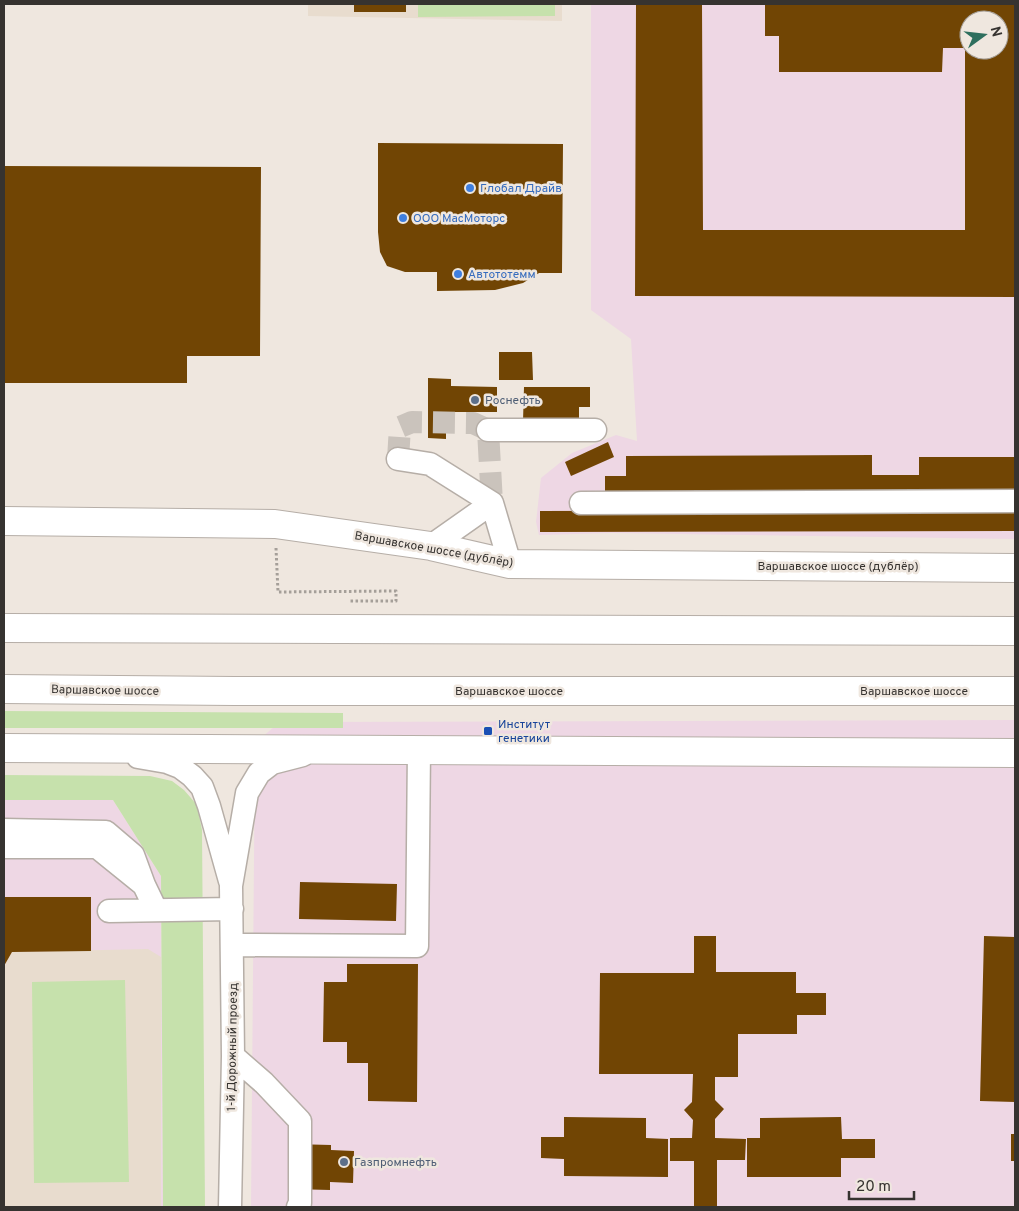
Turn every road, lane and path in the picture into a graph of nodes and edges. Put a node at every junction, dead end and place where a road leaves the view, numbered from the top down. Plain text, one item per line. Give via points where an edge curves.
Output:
1 (488, 430) dead end
2 (595, 430) dead end
3 (398, 459) dead end
4 (1015, 501) edge
5 (492, 503) junction
6 (582, 503) dead end
7 (4, 521) edge
8 (275, 524) junction
9 (431, 546) junction
10 (510, 564) junction
11 (1015, 568) edge
12 (349, 601) dead end
13 (4, 628) edge
14 (1015, 631) edge
15 (4, 689) edge
16 (1015, 691) edge
17 (4, 748) edge
18 (97, 748) junction
19 (343, 749) junction
20 (419, 749) junction
21 (1015, 753) edge
22 (4, 830) edge
23 (4, 847) edge
24 (144, 885) junction
25 (231, 886) junction
26 (232, 909) junction
27 (156, 910) junction
28 (109, 911) dead end
29 (233, 945) junction
30 (233, 1056) junction
31 (230, 1207) edge
32 (298, 1207) edge

1 - 2 street
3 - 5 street via 430,464
4 - 6 street
5 - 9 street
5 - 10 street
7 - 8 main road, Варшавское шоссе (дублёр)
8 - 9 main road, Варшавское шоссе (дублёр)
8 - 12 path via 278,592 396,591 396,601
9 - 10 main road, Варшавское шоссе (дублёр)
10 - 11 main road, Варшавское шоссе (дублёр)
13 - 14 main road
15 - 16 main road, Варшавское шоссе
17 - 18 main road
18 - 19 main road
18 - 25 street via 167,762 192,776 202,787 209,806
19 - 20 main road
19 - 25 street via 292,757 259,773 247,793
20 - 21 main road
20 - 29 street via 417,946
22 - 24 street via 106,832 133,855
23 - 24 street via 98,847
24 - 27 street
25 - 26 street, 1-й Дорожный проезд
26 - 27 street
26 - 29 street, 1-й Дорожный проезд
27 - 28 street
29 - 30 street, 1-й Дорожный проезд
30 - 31 street, 1-й Дорожный проезд
30 - 32 street via 300,1121

